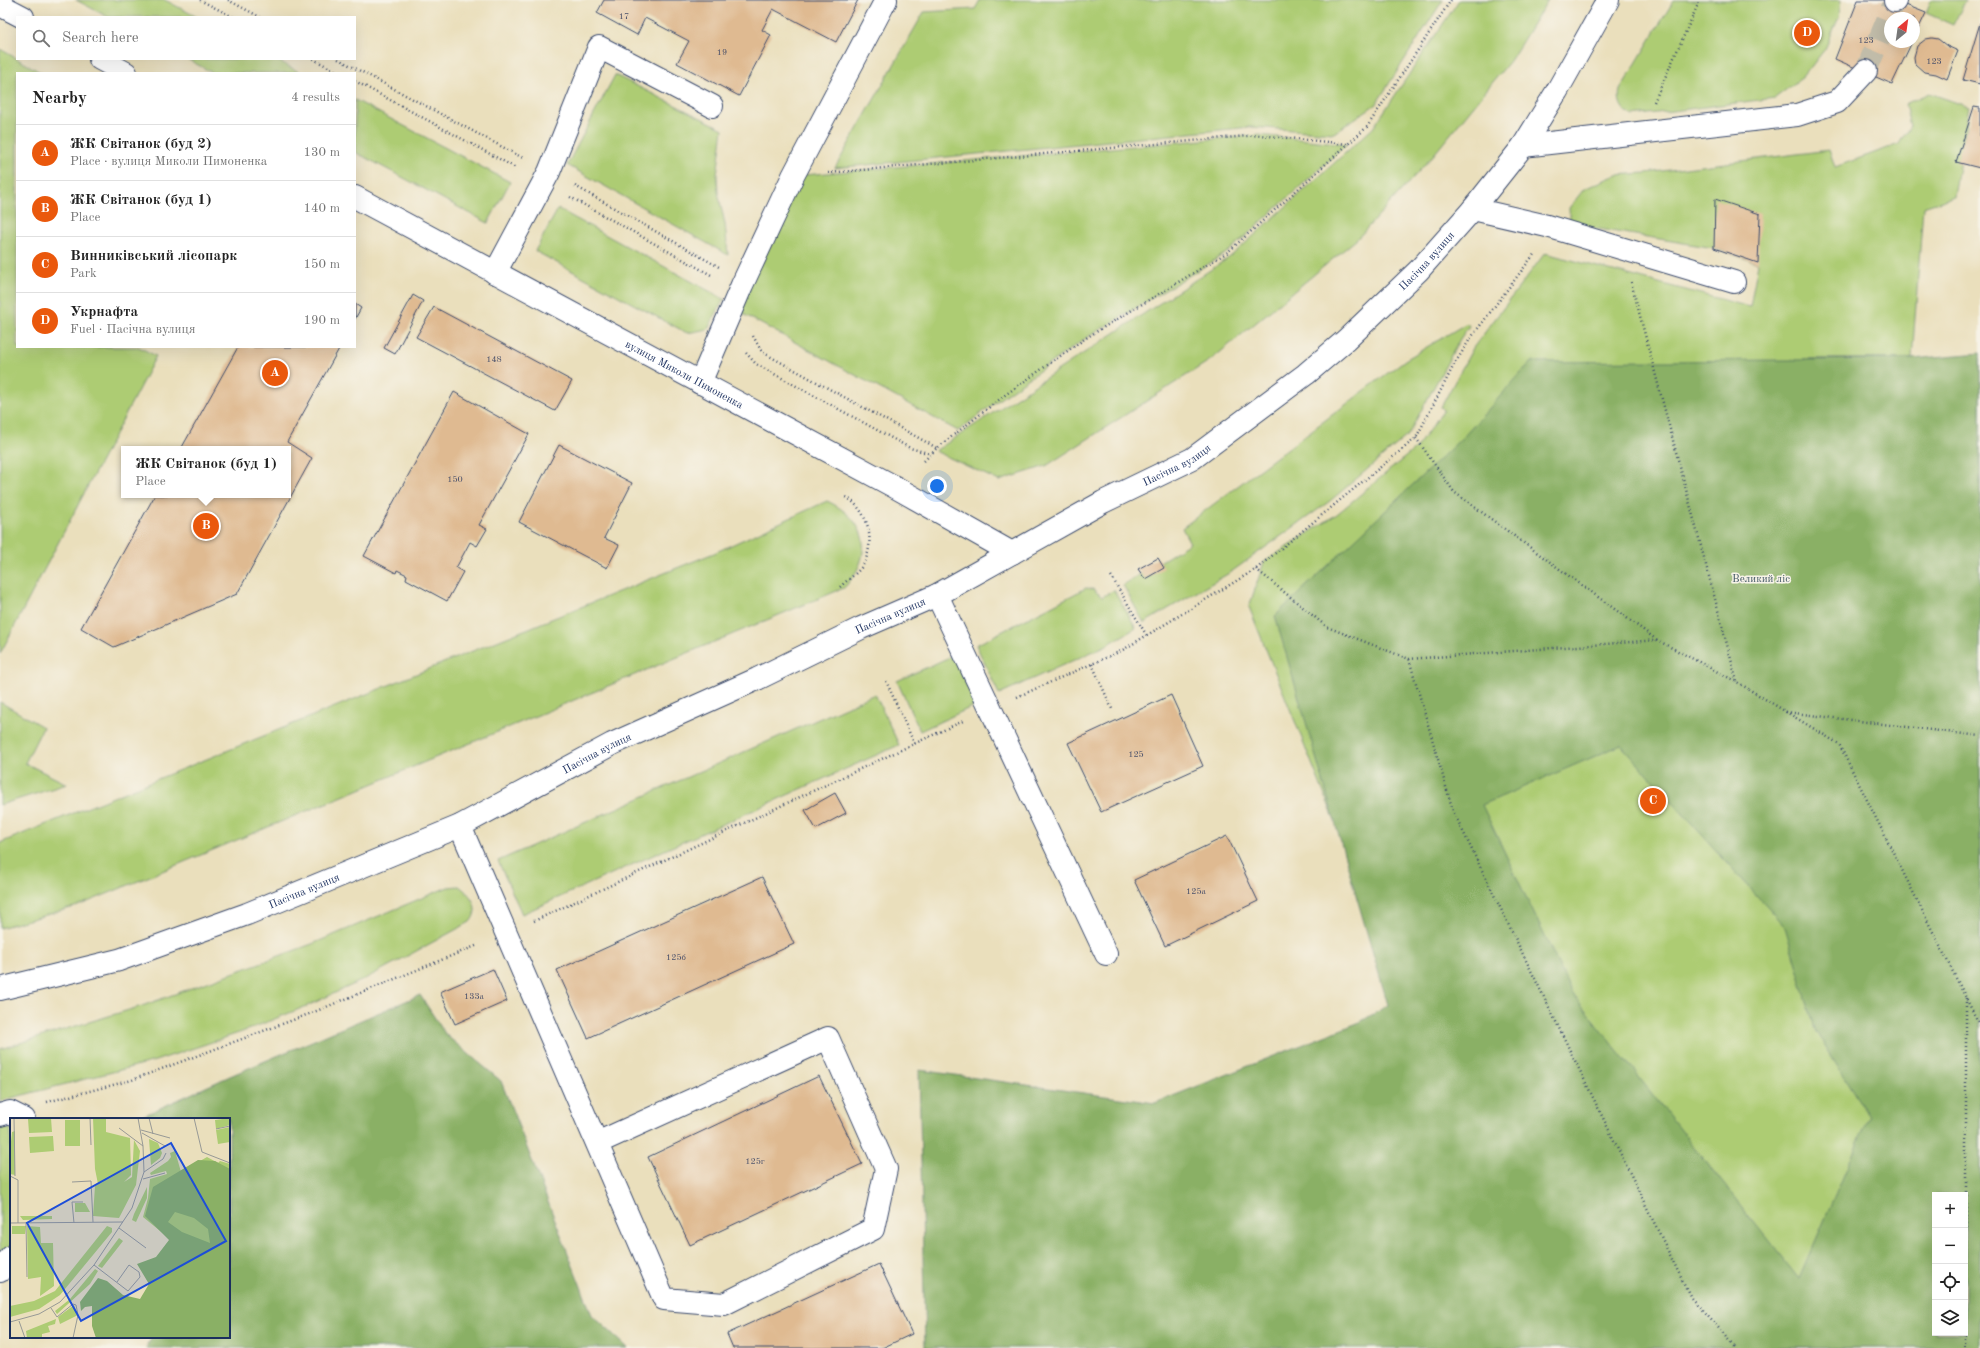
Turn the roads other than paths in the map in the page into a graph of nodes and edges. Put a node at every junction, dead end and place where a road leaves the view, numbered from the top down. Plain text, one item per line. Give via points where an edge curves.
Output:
1 (886, 0) edge
2 (1608, 0) edge
3 (0, 5) edge
4 (21, 16) edge
5 (102, 60) edge
6 (1866, 71) tunnel mouth
7 (124, 72) edge
8 (712, 106) dead end
9 (1523, 146) junction
10 (356, 198) edge
11 (1473, 209) junction
12 (495, 273) junction
13 (1734, 282) dead end
14 (700, 383) junction
15 (1012, 553) junction
16 (937, 595) junction
17 (460, 826) junction
18 (1106, 954) dead end
19 (0, 989) edge
20 (597, 1143) junction
21 (10, 1258) edge
22 (0, 1271) edge

1 - 14 main road via 793,176
2 - 9 main road, Пасічна вулиця via 1558,91
3 - 4 main road
5 - 7 main road
6 - 9 main road via 1837,102 1796,115
8 - 12 main road via 600,47 543,183
9 - 11 main road, Пасічна вулиця
10 - 12 main road, вулиця Миколи Пимоненка
11 - 13 main road via 1547,226
11 - 15 main road, Пасічна вулиця via 1419,270 1346,340 1306,374 1192,459 1103,502
12 - 14 main road, вулиця Миколи Пимоненка
14 - 15 main road, вулиця Миколи Пимоненка
15 - 16 main road, Пасічна вулиця
16 - 17 main road, Пасічна вулиця via 612,744
16 - 18 main road
17 - 19 main road, Пасічна вулиця via 247,914 133,954
17 - 20 main road
20 - 20 main road via 664,1299 724,1304 873,1228 886,1168 828,1038
21 - 22 main road

